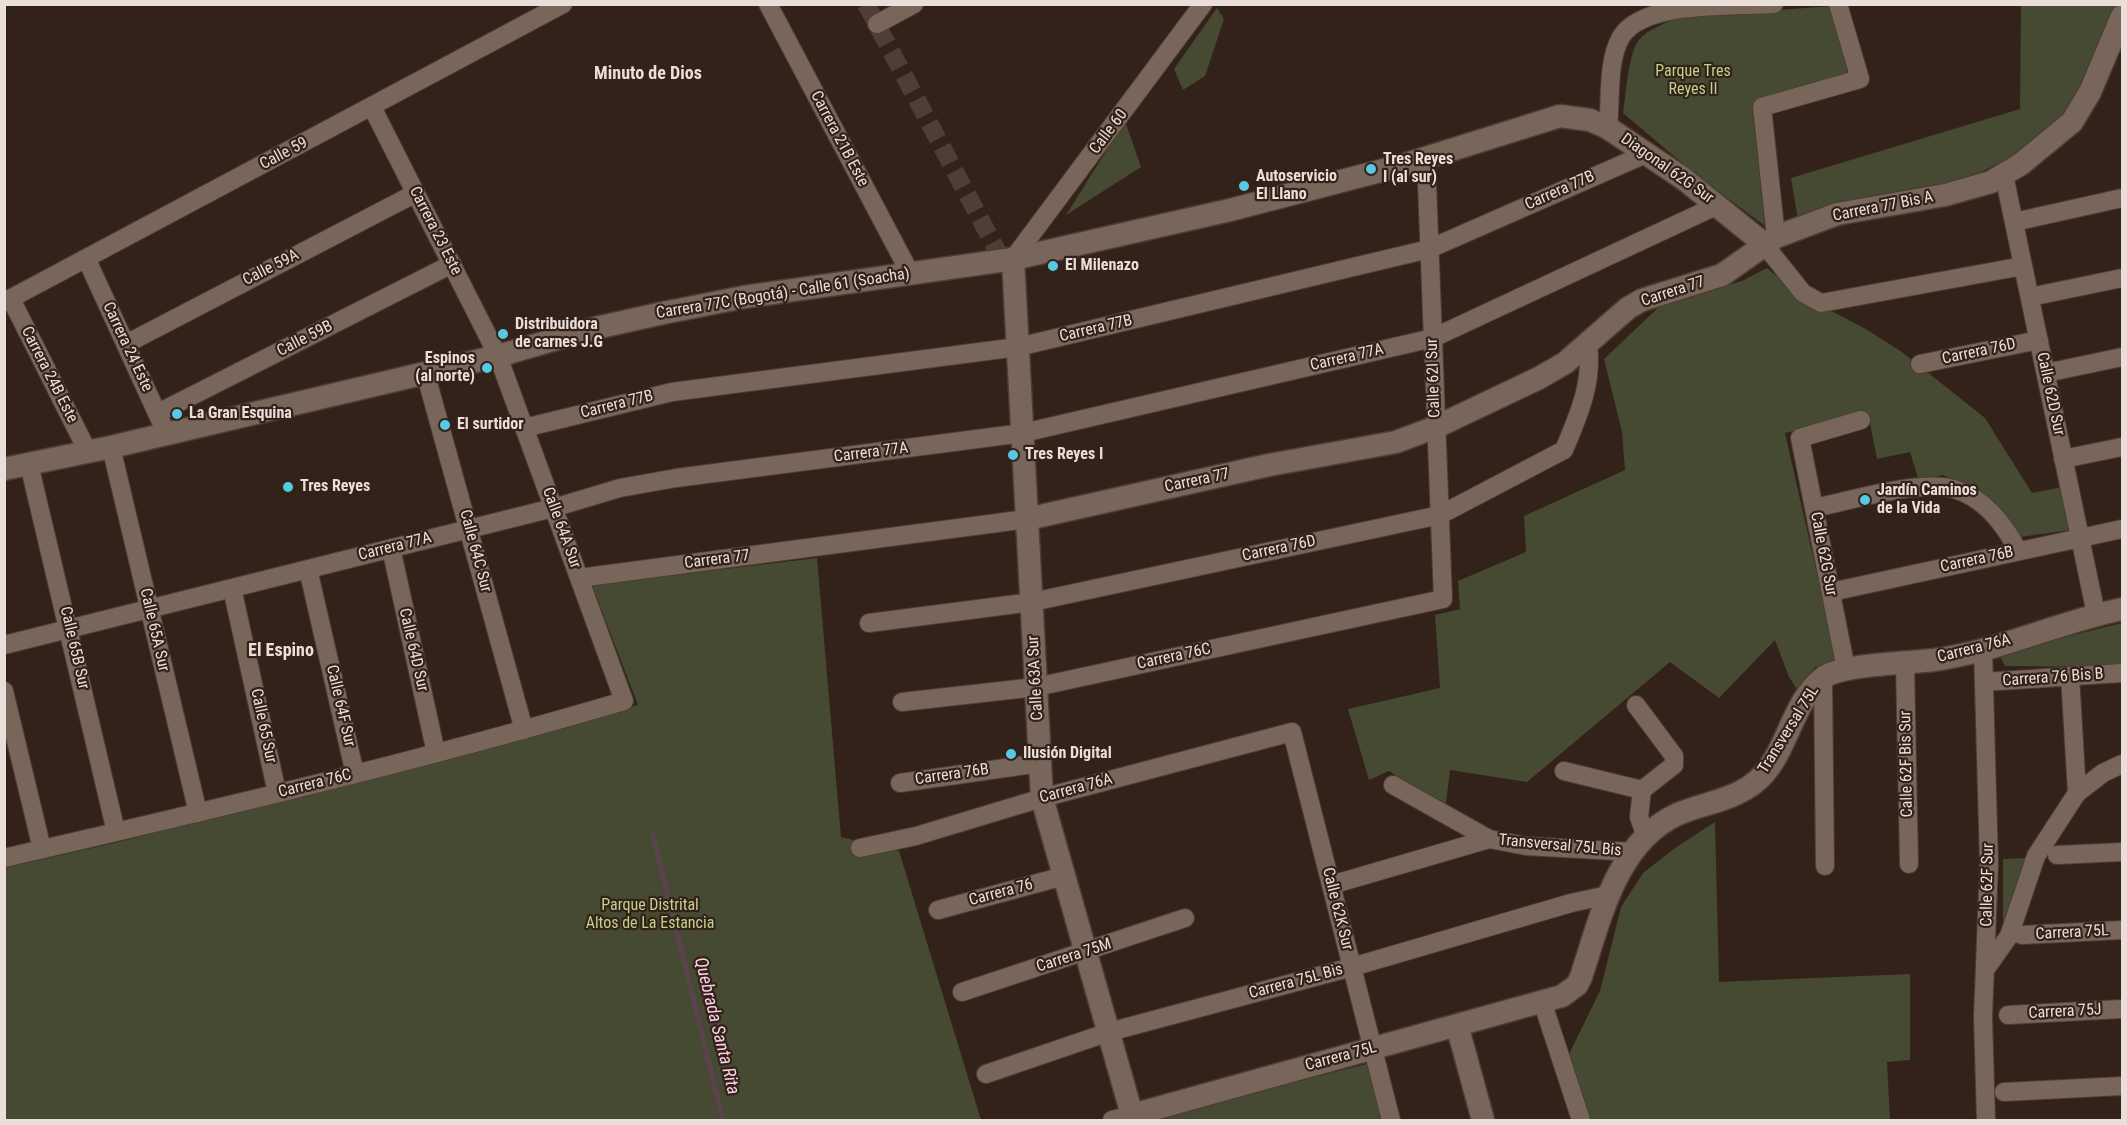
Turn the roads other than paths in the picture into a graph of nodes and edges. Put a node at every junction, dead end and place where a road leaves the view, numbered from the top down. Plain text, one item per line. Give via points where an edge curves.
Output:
1 (563, 4) edge
2 (768, 4) edge
3 (914, 4) edge
4 (1203, 4) edge
5 (1774, 4) edge
6 (1838, 4) edge
7 (2122, 16) edge
8 (877, 24) dead end
9 (372, 107) junction
10 (1560, 116) joint
11 (1608, 128) junction
12 (1648, 153) junction
13 (1426, 158) junction
14 (2004, 175) junction
15 (416, 193) junction
16 (2122, 198) edge
17 (1718, 205) junction
18 (2014, 222) junction
19 (1770, 240) junction
20 (1429, 249) junction
21 (1013, 258) junction
22 (87, 260) junction
23 (452, 264) junction
24 (2023, 266) junction
25 (910, 273) junction
26 (2122, 278) edge
27 (2030, 297) junction
28 (8, 300) edge
29 (1432, 338) junction
30 (2039, 340) junction
31 (126, 344) junction
32 (1588, 344) junction
33 (1018, 348) junction
34 (498, 356) junction
35 (2122, 357) edge
36 (1920, 364) dead end
37 (425, 372) junction
38 (2046, 373) junction
39 (1861, 420) dead end
40 (162, 424) junction
41 (1436, 427) junction
42 (524, 428) junction
43 (1023, 433) junction
44 (111, 447) junction
45 (2122, 447) edge
46 (88, 452) junction
47 (2063, 459) junction
48 (29, 464) junction
49 (4, 469) edge
50 (553, 508) junction
51 (1814, 508) junction
52 (1440, 515) junction
53 (1027, 519) junction
54 (469, 528) junction
55 (2122, 529) edge
56 (2080, 538) junction
57 (390, 548) junction
58 (2018, 551) junction
59 (308, 569) junction
60 (579, 578) junction
61 (232, 588) junction
62 (1831, 592) junction
63 (1443, 599) joint
64 (1032, 602) junction
65 (149, 608) junction
66 (2122, 609) edge
67 (2096, 614) junction
68 (869, 623) dead end
69 (70, 628) junction
70 (4, 645) edge
71 (1983, 650) junction
72 (1905, 663) junction
73 (1846, 669) junction
74 (2122, 673) edge
75 (2070, 676) junction
76 (1823, 678) junction
77 (1984, 682) junction
78 (1036, 687) junction
79 (4, 691) edge
80 (624, 701) joint
81 (902, 702) dead end
82 (1636, 705) dead end
83 (524, 730) junction
84 (1292, 732) joint
85 (436, 753) junction
86 (1040, 763) junction
87 (2122, 764) edge
88 (1564, 771) dead end
89 (355, 774) junction
90 (900, 783) dead end
91 (1393, 785) dead end
92 (1642, 790) junction
93 (278, 793) junction
94 (2077, 793) junction
95 (1042, 798) junction
96 (198, 813) junction
97 (116, 832) junction
98 (1489, 839) junction
99 (1640, 845) junction
100 (860, 848) dead end
101 (42, 849) junction
102 (2122, 852) edge
103 (2057, 855) dead end
104 (4, 858) edge
105 (1909, 864) dead end
106 (1825, 866) dead end
107 (1064, 876) junction
108 (1331, 885) junction
109 (1608, 895) junction
110 (938, 910) dead end
111 (1185, 918) dead end
112 (2122, 930) edge
113 (2022, 935) dead end
114 (1086, 952) junction
115 (1352, 968) junction
116 (1985, 970) junction
117 (962, 993) dead end
118 (1542, 1001) junction
119 (2122, 1009) edge
120 (2008, 1015) dead end
121 (1456, 1025) junction
122 (1109, 1032) junction
123 (1373, 1048) junction
124 (986, 1074) dead end
125 (2122, 1086) edge
126 (2004, 1092) dead end
127 (1126, 1119) edge
128 (1391, 1120) edge
129 (1483, 1120) edge
130 (1581, 1120) edge
131 (1986, 1120) edge

1 - 9 street, Calle 59
2 - 25 street, Carrera 21B Este
3 - 8 street
4 - 21 street, Calle 60
5 - 11 street via 1687,7 1639,20 1622,36 1614,62
6 - 19 street via 1860,79 1762,107
7 - 14 street, Carrera 77 Bis A via 2090,92 2072,122
9 - 15 street, Carrera 23 Este
9 - 22 street, Calle 59
10 - 11 street, Diagonal 62G Sur via 1590,120
10 - 13 street, Carrera 77C (Bogotá) - Calle 61 (Soacha)
11 - 12 street, Diagonal 62G Sur
12 - 17 street, Diagonal 62G Sur
12 - 20 street, Carrera 77B
13 - 20 street, Calle 62I Sur
13 - 21 street, Carrera 77C (Bogotá) - Calle 61 (Soacha) via 1230,210
14 - 18 street, Calle 62D Sur
14 - 19 street, Carrera 77 Bis A via 1946,195 1837,214
15 - 23 street, Carrera 23 Este
15 - 31 street, Calle 59A
16 - 18 street
17 - 19 street, Diagonal 62G Sur
17 - 29 street, Carrera 77A
18 - 24 street, Calle 62D Sur
19 - 24 street via 1803,293 1821,303
19 - 32 street, Carrera 77 via 1722,275 1628,308
20 - 29 street, Calle 62I Sur
20 - 33 street, Carrera 77B
21 - 25 street, Carrera 77C (Bogotá) - Calle 61 (Soacha)
21 - 33 street, Calle 63A Sur
22 - 28 street, Calle 59
22 - 31 street, Carrera 24 Este
23 - 34 street, Carrera 23 Este
23 - 40 street, Calle 59B
24 - 27 street, Calle 62D Sur
25 - 34 street, Carrera 77C (Bogotá) - Calle 61 (Soacha) via 663,313
26 - 27 street
27 - 30 street, Calle 62D Sur
28 - 46 street, Carrera 24B Este
29 - 41 street, Calle 62I Sur
29 - 43 street, Carrera 77A
30 - 36 street, Carrera 76D
30 - 38 street, Calle 62D Sur
31 - 40 street, Carrera 24 Este
32 - 41 street, Carrera 77 via 1539,378
32 - 52 street, Carrera 76D via 1588,388 1564,450
33 - 42 street, Carrera 77B via 672,392
33 - 43 street, Calle 63A Sur
34 - 37 street, Carrera 77C (Bogotá) - Calle 61 (Soacha)
34 - 42 street, Calle 64A Sur
35 - 38 street
37 - 40 street, Carrera 77C (Bogotá) - Calle 61 (Soacha)
37 - 54 street, Calle 64C Sur
38 - 47 street, Calle 62D Sur
39 - 51 street, Calle 62G Sur via 1800,438
40 - 44 street, Carrera 77C (Bogotá) - Calle 61 (Soacha)
41 - 52 street, Calle 62I Sur
41 - 53 street, Carrera 77 via 1374,447 1269,465
42 - 50 street, Calle 64A Sur
43 - 50 street, Carrera 77A via 676,478 620,488
43 - 53 street, Calle 63A Sur
44 - 46 street, Carrera 77C (Bogotá) - Calle 61 (Soacha)
44 - 65 street, Calle 65A Sur
45 - 47 street
46 - 48 street, Carrera 77C (Bogotá) - Calle 61 (Soacha)
47 - 56 street, Calle 62D Sur
48 - 49 street, Carrera 77C (Bogotá) - Calle 61 (Soacha)
48 - 69 street, Calle 65B Sur
50 - 54 street, Carrera 77A
50 - 60 street, Calle 64A Sur
51 - 58 street via 1915,488 1955,489 1998,519
51 - 62 street, Calle 62G Sur
52 - 63 street, Calle 62I Sur
52 - 64 street, Carrera 76D
53 - 60 street, Carrera 77
53 - 64 street, Calle 63A Sur
54 - 57 street, Carrera 77A
54 - 83 street, Calle 64C Sur
55 - 56 street, Carrera 76B
56 - 58 street, Carrera 76B
56 - 67 street, Calle 62D Sur
57 - 59 street, Carrera 77A
57 - 85 street, Calle 64D Sur
58 - 62 street, Carrera 76B
59 - 61 street, Carrera 77A
59 - 89 street, Calle 64F Sur
60 - 80 street, Calle 64A Sur
61 - 65 street, Carrera 77A
61 - 93 street, Calle 65 Sur
62 - 73 street, Calle 62G Sur
63 - 78 street, Carrera 76C
64 - 68 street, Carrera 76D
64 - 78 street, Calle 63A Sur
65 - 69 street, Carrera 77A
65 - 96 street, Calle 65A Sur
66 - 67 street, Carrera 76A
67 - 71 street, Carrera 76A
69 - 70 street, Carrera 77A
69 - 97 street, Calle 65B Sur
71 - 72 street, Carrera 76A
71 - 77 street, Calle 62F Sur
72 - 73 street, Carrera 76A
72 - 105 street, Calle 62F Bis Sur
73 - 76 street, Carrera 76A
74 - 75 street, Carrera 76 Bis B
75 - 77 street, Carrera 76 Bis B
75 - 94 street
76 - 99 street, Transversal 75L via 1805,700 1767,770 1755,783 1725,800 1677,814
76 - 106 street
77 - 116 street, Calle 62F Sur via 1989,863
78 - 81 street, Carrera 76C
78 - 86 street, Calle 63A Sur
79 - 101 street
80 - 83 street, Carrera 76C
82 - 92 street via 1672,750 1674,765
83 - 85 street, Carrera 76C
84 - 95 street, Carrera 76A
84 - 108 street, Calle 62K Sur
85 - 89 street, Carrera 76C
86 - 90 street, Carrera 76B
86 - 95 street, Calle 63A Sur
87 - 94 street via 2103,772
88 - 92 street
89 - 93 street, Carrera 76C
91 - 98 street, Transversal 75L Bis
92 - 99 street
93 - 96 street, Carrera 76C
94 - 116 street via 2036,856 2009,936
95 - 100 street, Carrera 76A via 916,836
95 - 107 street, Calle 63A Sur
96 - 97 street, Carrera 76C
97 - 101 street, Carrera 76C
98 - 99 street, Transversal 75L Bis via 1526,846
98 - 108 street
99 - 109 street
101 - 104 street, Carrera 76C
102 - 103 street
107 - 110 street, Carrera 76
107 - 114 street, Calle 63A Sur
108 - 115 street, Calle 62K Sur
109 - 115 street, Carrera 75L Bis
109 - 118 street, Carrera 75L via 1581,977 1570,991
111 - 114 street, Carrera 75M
112 - 113 street, Carrera 75L
114 - 117 street, Carrera 75M
114 - 122 street, Calle 63A Sur
115 - 122 street, Carrera 75L Bis
115 - 123 street, Calle 62K Sur
116 - 131 street, Calle 62F Sur
118 - 121 street, Carrera 75L
118 - 130 street
119 - 120 street, Carrera 75J
121 - 123 street, Carrera 75L
121 - 129 street
122 - 124 street, Carrera 75L Bis
122 - 127 street, Calle 63A Sur
123 - 127 street, Carrera 75L
123 - 128 street, Calle 62K Sur
125 - 126 street

